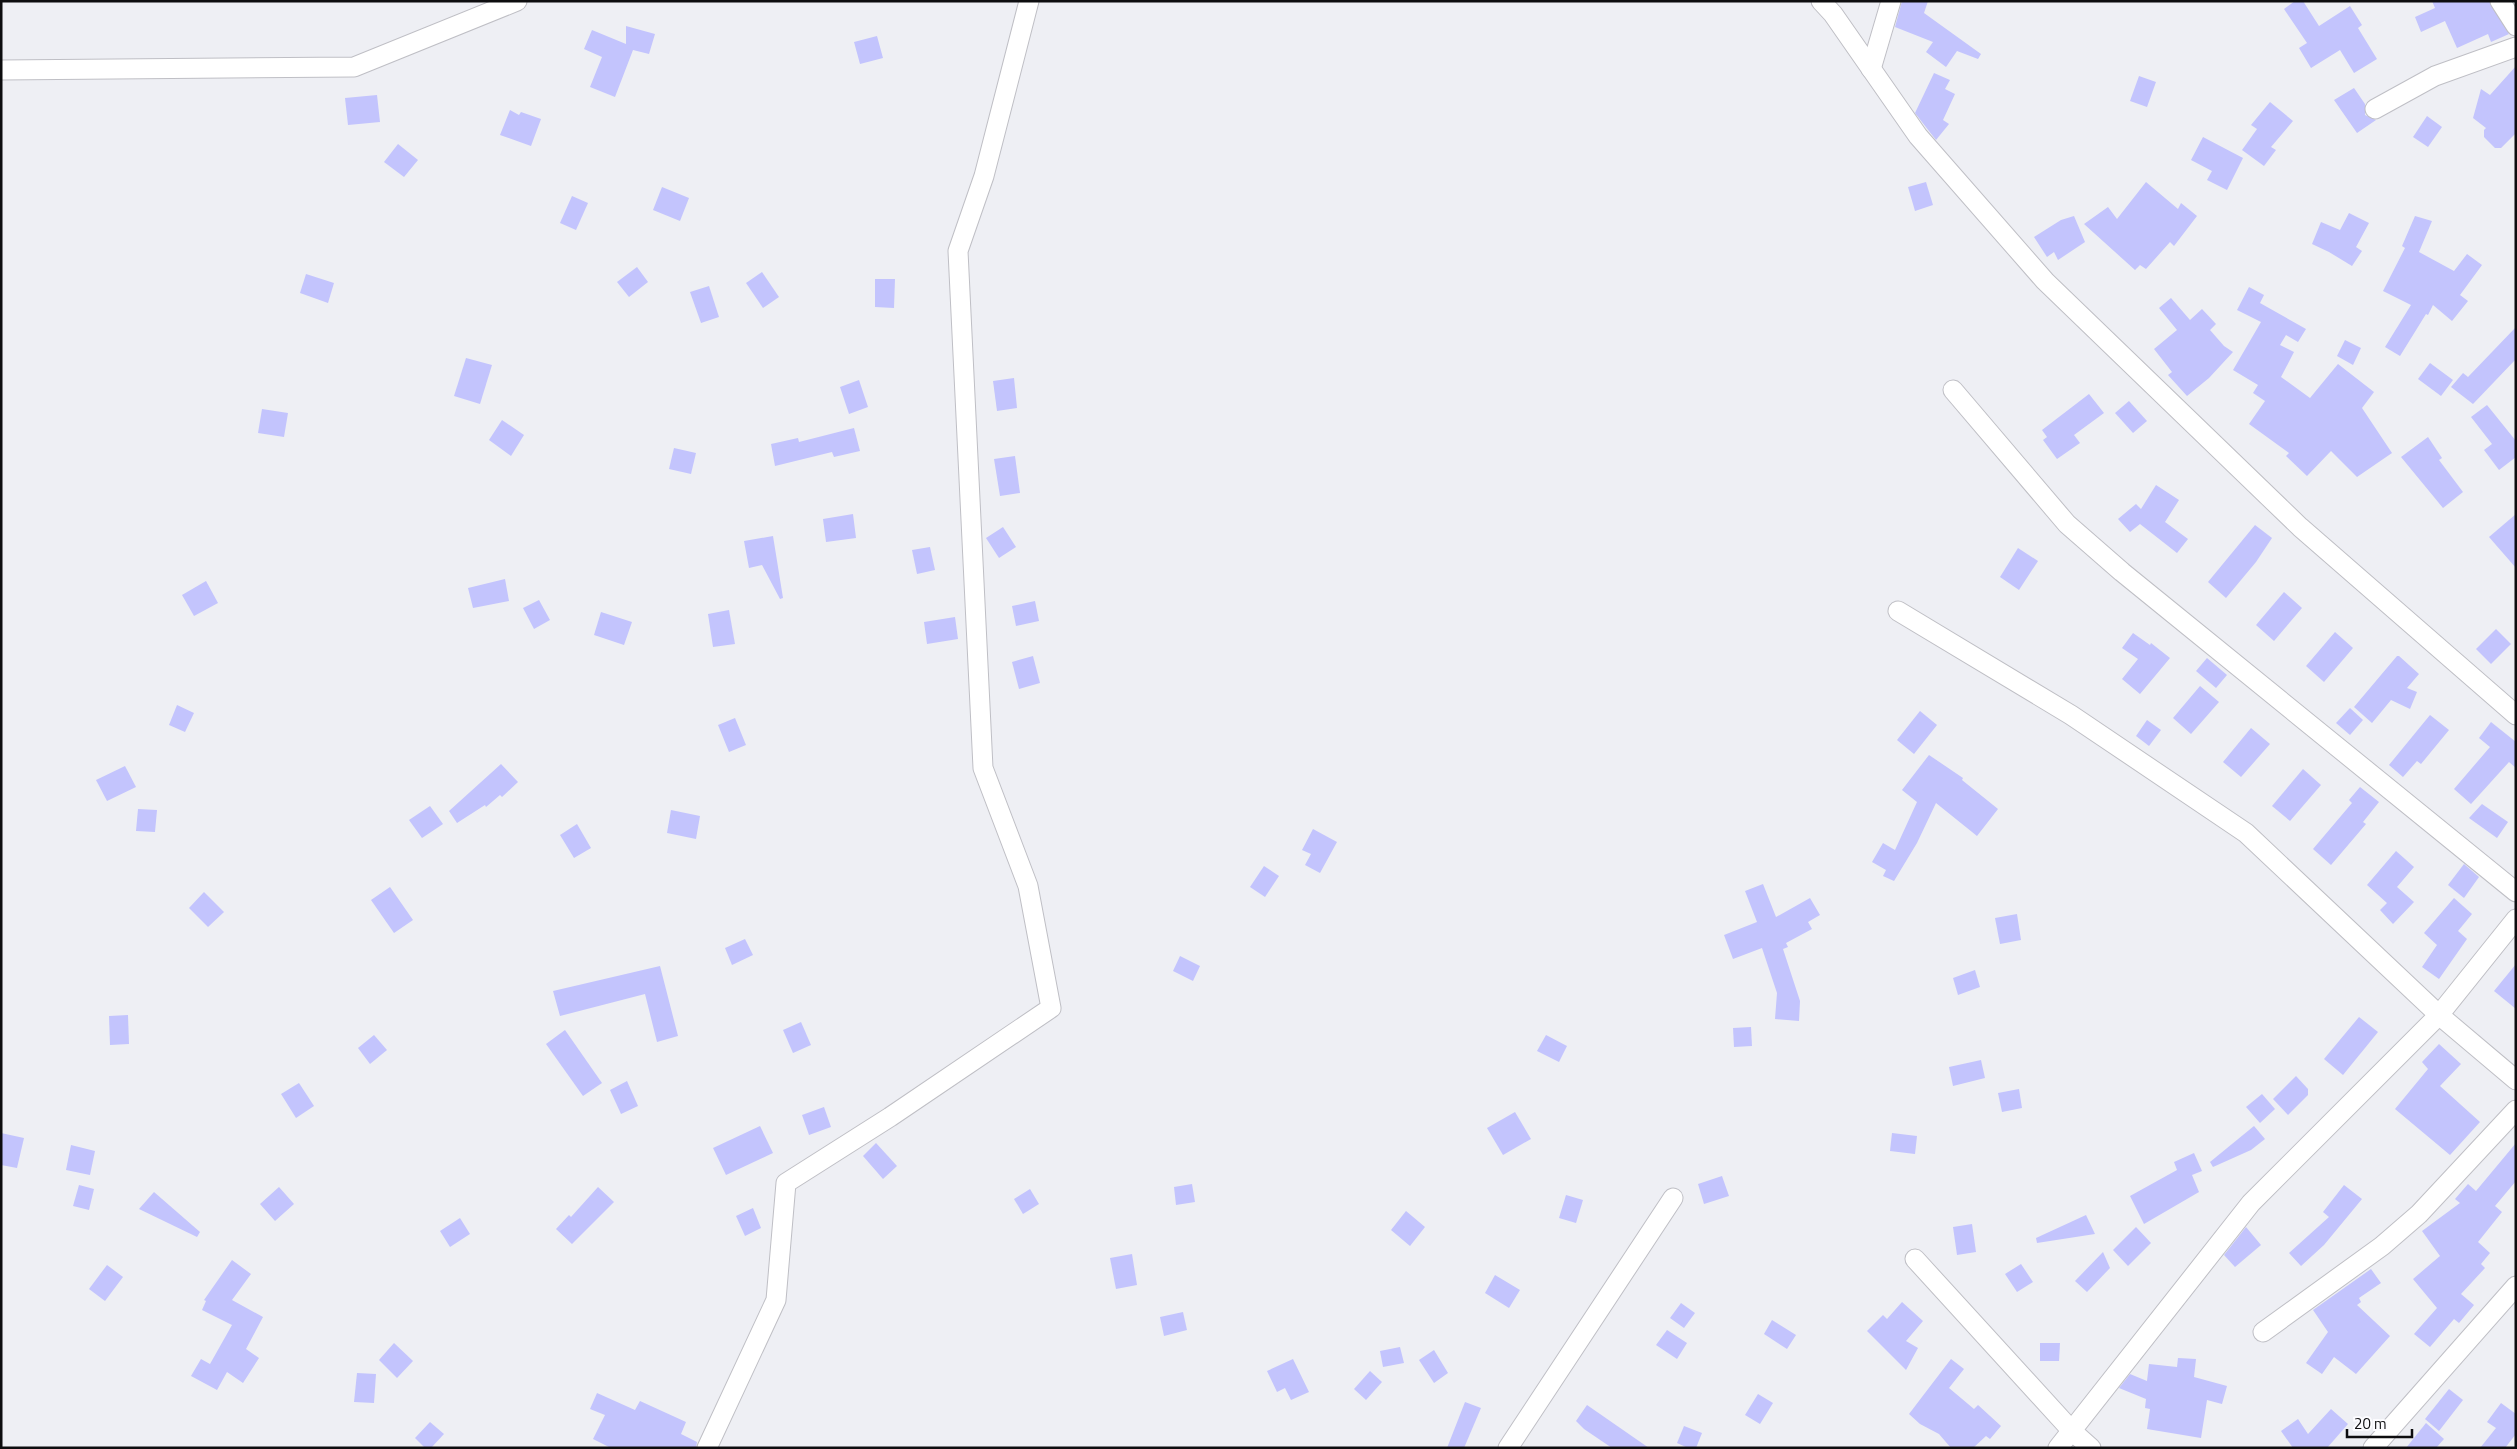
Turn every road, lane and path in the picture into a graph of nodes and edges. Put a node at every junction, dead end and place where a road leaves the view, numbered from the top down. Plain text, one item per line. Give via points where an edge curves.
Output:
1 (517, 1) edge
2 (1029, 1) edge
3 (1821, 1) edge
4 (1891, 1) edge
5 (2500, 1) edge
6 (2516, 26) edge
7 (2516, 47) edge
8 (1871, 68) junction
9 (1, 70) edge
10 (2375, 109) dead end
11 (1953, 390) dead end
12 (1898, 611) dead end
13 (2516, 715) edge
14 (2516, 892) edge
15 (2516, 919) edge
16 (2439, 1015) junction
17 (2516, 1080) edge
18 (2516, 1110) edge
19 (1674, 1198) dead end
20 (1915, 1259) dead end
21 (2516, 1286) edge
22 (2263, 1332) dead end
23 (2072, 1431) junction
24 (707, 1448) edge
25 (1508, 1448) edge
26 (2058, 1448) edge
27 (2091, 1448) edge
28 (2372, 1448) edge

1 - 9 street via 354,67
2 - 24 street via 984,176 958,251 983,768 1028,886 1051,1008 786,1183 776,1300
3 - 8 street
4 - 8 street
5 - 6 street
7 - 10 street via 2435,76
8 - 13 street via 1918,136 2045,281 2300,527
11 - 14 street via 2067,524
12 - 16 street via 2071,715 2246,833
15 - 16 street
16 - 17 street
16 - 23 street via 2251,1203
18 - 22 street via 2419,1214 2382,1246
19 - 25 street
20 - 23 street
21 - 28 street
23 - 26 street
23 - 27 street

